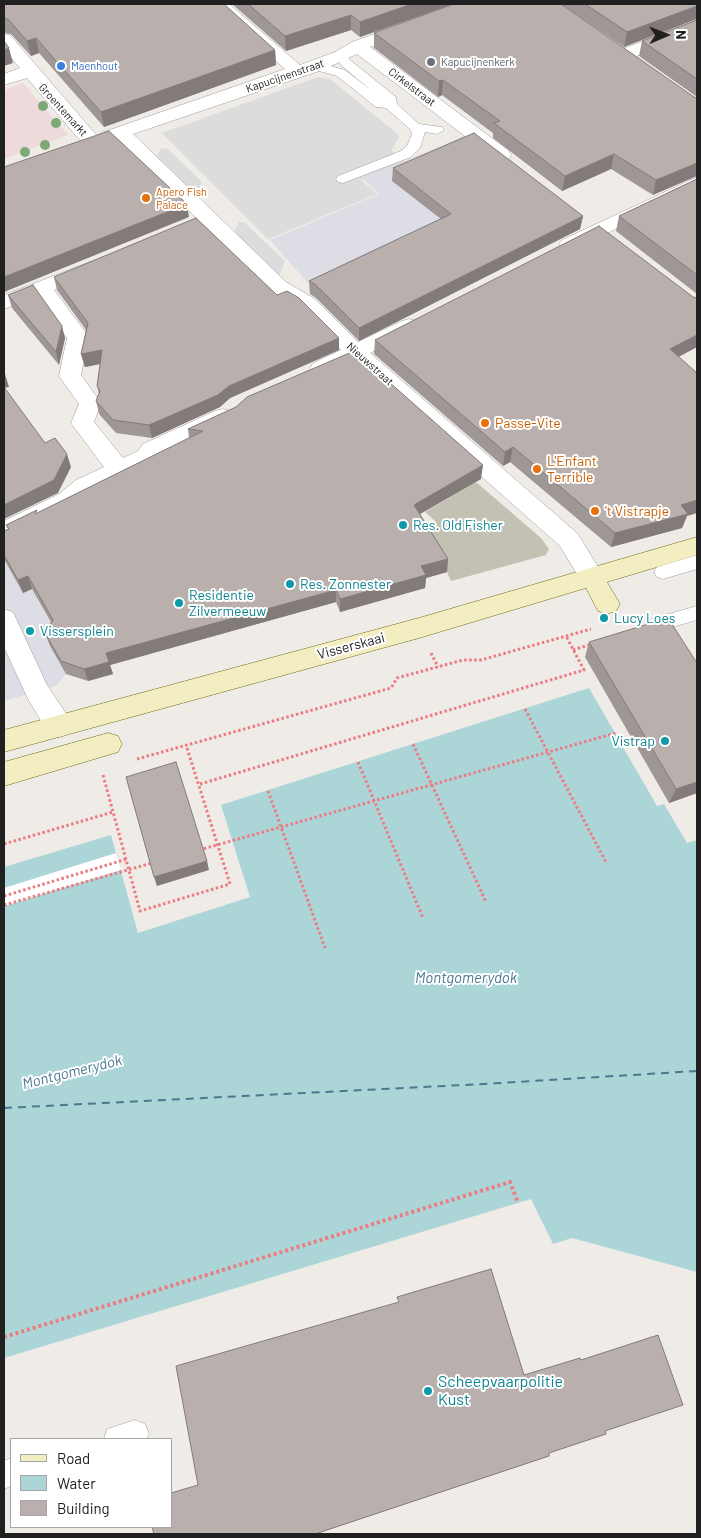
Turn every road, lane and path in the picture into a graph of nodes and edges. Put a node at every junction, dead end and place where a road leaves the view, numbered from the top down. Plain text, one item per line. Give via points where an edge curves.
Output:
1 (220, 4) edge
2 (473, 4) edge
3 (697, 26) edge
4 (4, 40) edge
5 (608, 45) edge
6 (358, 46) junction
7 (624, 55) junction
8 (341, 56) junction
9 (316, 66) junction
10 (640, 67) edge
11 (28, 71) junction
12 (297, 71) junction
13 (4, 80) edge
14 (394, 109) junction
15 (381, 120) dead end
16 (415, 127) junction
17 (465, 128) junction
18 (438, 130) joint
19 (121, 133) junction
20 (85, 145) joint
21 (514, 165) edge
22 (343, 179) dead end
23 (697, 183) edge
24 (555, 252) edge
25 (104, 262) edge
26 (302, 276) dead end
27 (279, 287) junction
28 (42, 288) junction
29 (4, 302) edge
30 (425, 318) edge
31 (356, 353) junction
32 (302, 377) edge
33 (239, 405) edge
34 (120, 470) junction
35 (4, 531) edge
36 (697, 546) edge
37 (697, 562) edge
38 (663, 572) dead end
39 (592, 577) junction
40 (607, 604) dead end
41 (697, 613) edge
42 (4, 619) edge
43 (658, 624) edge
44 (600, 642) edge
45 (573, 650) junction
46 (525, 709) dead end
47 (59, 726) junction
48 (616, 733) dead end
49 (4, 741) edge
50 (108, 744) dead end
51 (413, 744) dead end
52 (186, 745) junction
53 (130, 761) dead end
54 (358, 762) dead end
55 (101, 770) dead end
56 (4, 774) edge
57 (200, 784) junction
58 (268, 790) dead end
59 (113, 812) junction
60 (4, 844) edge
61 (195, 852) edge
62 (127, 859) junction
63 (157, 862) edge
64 (607, 864) dead end
65 (4, 896) edge
66 (486, 902) dead end
67 (4, 905) edge
68 (423, 918) dead end
69 (325, 948) dead end
70 (518, 1203) dead end
71 (4, 1337) edge

1 - 12 street
2 - 6 street, Kapucijnenstraat
3 - 7 street
4 - 11 street
5 - 7 street
6 - 8 street, Kapucijnenstraat
6 - 17 street, Cirkelstraat
7 - 10 street
8 - 9 street, Kapucijnenstraat
8 - 14 lane via 391,100
9 - 12 street, Kapucijnenstraat
9 - 14 lane via 341,72 381,104
11 - 13 street, Groentemarkt
11 - 20 street, Groentemarkt via 83,133
12 - 19 street, Kapucijnenstraat
14 - 15 lane
14 - 16 lane
16 - 18 lane
16 - 22 lane via 418,141 406,154
17 - 18 street
17 - 21 street, Cirkelstraat
19 - 20 street, Kapucijnenstraat
19 - 27 street, Nieuwstraat via 201,222
23 - 24 street
25 - 28 street
26 - 27 street
27 - 31 street, Nieuwstraat via 308,304
28 - 29 street
28 - 34 street via 78,337 70,376 90,403 82,423
30 - 31 street
31 - 32 street
31 - 39 street, Nieuwstraat via 569,540
33 - 34 street via 229,414 151,450 146,457
34 - 35 street via 84,486 67,500
36 - 39 street, Visserskaai
37 - 38 lane
39 - 40 street, Nieuwstraat
39 - 47 street, Visserskaai
41 - 43 lane
42 - 47 street via 37,692
44 - 45 path
45 - 52 path via 566,636 481,660 463,660 397,678 391,688
45 - 57 path via 584,670
46 - 64 path
47 - 49 street, Visserskaai
48 - 61 path, bridge
50 - 56 street
51 - 66 path
52 - 53 path
52 - 57 path
54 - 68 path
55 - 59 path
57 - 62 path via 230,884 140,912
58 - 69 path
59 - 60 path
59 - 62 path
62 - 65 path
63 - 67 path, bridge
70 - 71 path via 510,1182

